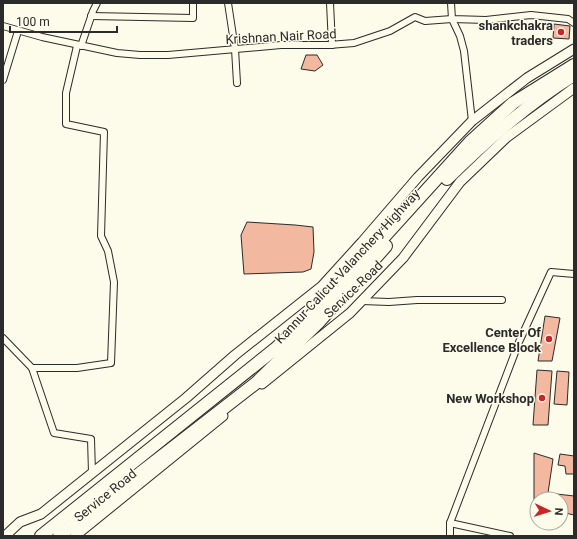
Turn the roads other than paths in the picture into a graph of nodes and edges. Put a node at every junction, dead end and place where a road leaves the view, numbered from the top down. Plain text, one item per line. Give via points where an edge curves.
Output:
1 (97, 3) edge
2 (193, 3) edge
3 (228, 3) edge
4 (330, 3) edge
5 (451, 3) edge
6 (91, 16) junction
7 (452, 19) junction
8 (574, 23) edge
9 (3, 26) edge
10 (18, 31) junction
11 (332, 45) junction
12 (79, 46) junction
13 (235, 49) junction
14 (574, 50) edge
15 (574, 65) edge
16 (574, 75) edge
17 (3, 80) edge
18 (237, 83) dead end
19 (574, 88) edge
20 (472, 121) junction
21 (574, 274) edge
22 (502, 300) dead end
23 (362, 301) junction
24 (3, 338) edge
25 (32, 368) junction
26 (92, 473) junction
27 (450, 523) junction
28 (43, 535) edge
29 (5, 536) edge
30 (59, 536) edge
31 (75, 536) edge
32 (450, 536) edge
33 (510, 536) edge

1 - 6 street
2 - 6 street via 192,18
3 - 13 street
4 - 11 street
5 - 7 street
6 - 12 street
7 - 8 street, Krishnan Nair Road via 486,20 531,15 568,19
7 - 11 street, Krishnan Nair Road via 425,21 415,17 372,38
7 - 20 street via 464,50
9 - 10 street, Krishnan Nair Road
10 - 12 street, Krishnan Nair Road
10 - 17 street
11 - 13 street, Krishnan Nair Road via 281,45
12 - 13 street, Krishnan Nair Road via 140,56
12 - 25 street via 66,92 66,124 104,132 101,236 108,251 114,282 111,363 77,368
13 - 18 street
14 - 20 street via 527,78
15 - 28 highway via 513,103 470,142 326,301 275,349
16 - 30 highway, Kannur-Calicut-Valanchery Highway via 507,123 465,161 403,226 318,323 256,383
19 - 23 street, Service Road via 507,137 460,182 404,258
20 - 26 street via 418,177 322,286
21 - 27 street via 551,272 519,342
22 - 23 street
23 - 31 street, Service Road
24 - 25 street
25 - 26 street via 54,433 92,438
26 - 29 street via 41,514 20,522
27 - 32 street
27 - 33 street

